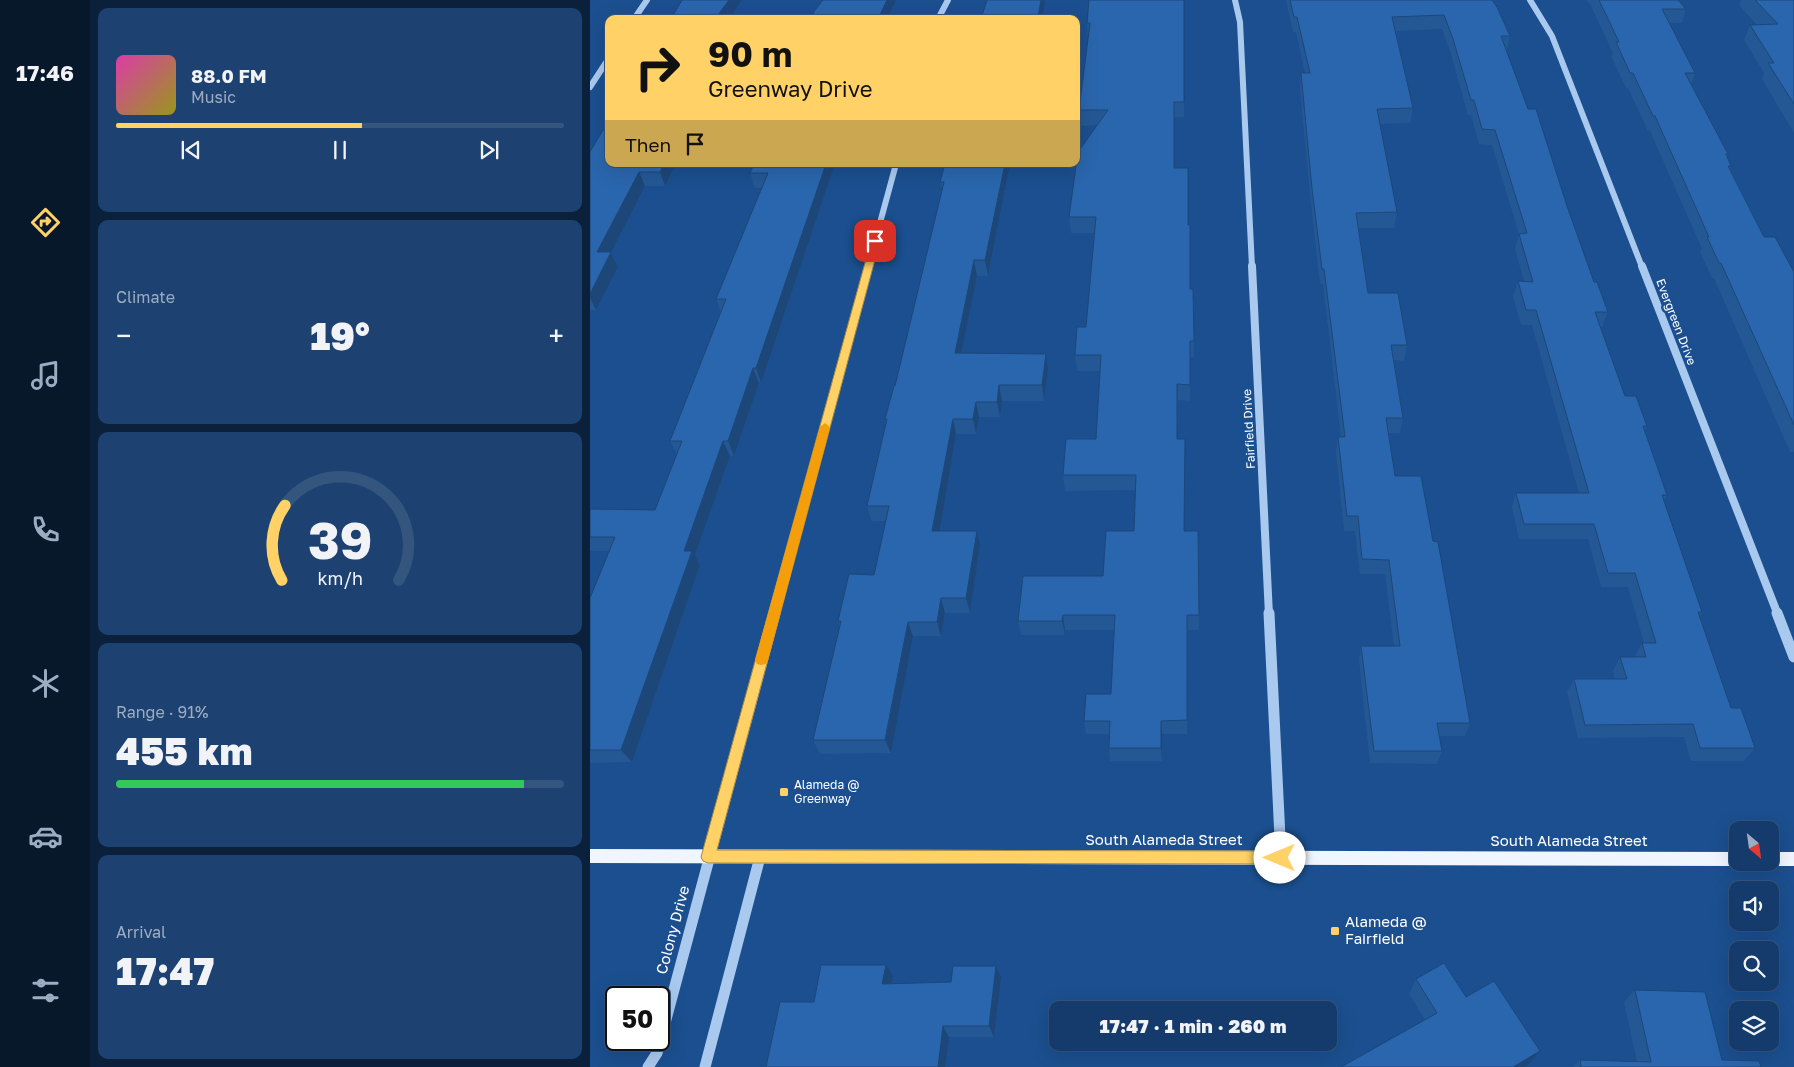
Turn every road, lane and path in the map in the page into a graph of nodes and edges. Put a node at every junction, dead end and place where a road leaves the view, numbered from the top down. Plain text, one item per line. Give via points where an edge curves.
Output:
1 (647, 0) edge
2 (948, 0) edge
3 (1235, 0) edge
4 (1530, 0) edge
5 (637, 15) edge
6 (940, 15) edge
7 (605, 64) edge
8 (590, 88) edge
9 (895, 167) edge
10 (1794, 657) edge
11 (590, 856) edge
12 (708, 857) junction
13 (760, 857) junction
14 (1280, 858) junction
15 (1729, 859) edge
16 (1779, 859) edge
17 (1794, 859) edge
18 (648, 1067) edge
19 (705, 1067) edge

1 - 5 street
2 - 6 street
3 - 14 street, Fairfield Drive via 1240,22
4 - 10 street, Evergreen Drive via 1552,36
7 - 8 street
9 - 12 street, Colony Drive
11 - 12 main road, South Alameda Street
12 - 13 main road, South Alameda Street
12 - 18 street, Colony Drive via 657,1053
13 - 14 main road, South Alameda Street
13 - 19 street
14 - 15 main road, South Alameda Street
16 - 17 main road

